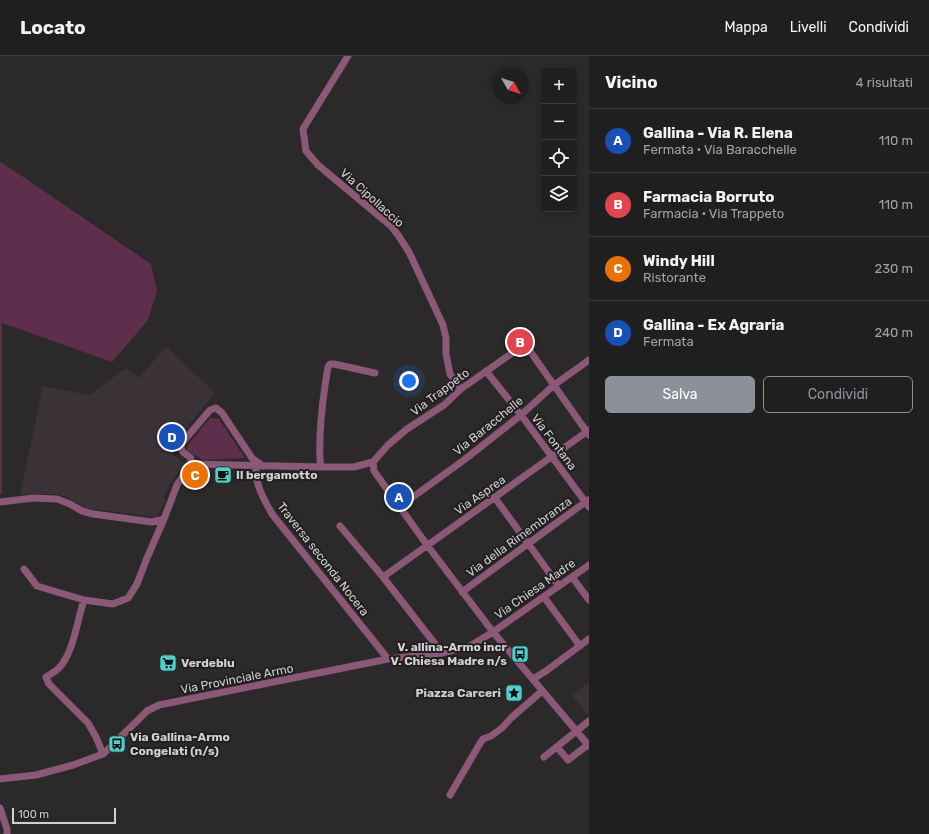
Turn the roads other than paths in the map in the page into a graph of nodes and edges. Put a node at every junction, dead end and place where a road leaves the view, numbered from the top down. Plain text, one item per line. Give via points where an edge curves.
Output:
1 (348, 56) edge
2 (589, 360) edge
3 (486, 371) junction
4 (375, 373) dead end
5 (554, 385) junction
6 (461, 389) junction
7 (521, 415) junction
8 (588, 432) edge
9 (552, 457) junction
10 (373, 462) junction
11 (192, 464) junction
12 (259, 466) junction
13 (321, 467) junction
14 (494, 498) junction
15 (0, 502) edge
16 (588, 502) edge
17 (399, 507) junction
18 (164, 519) junction
19 (340, 526) dead end
20 (528, 544) junction
21 (427, 545) junction
22 (589, 565) edge
23 (24, 569) dead end
24 (382, 577) junction
25 (572, 577) junction
26 (558, 586) junction
27 (462, 592) junction
28 (544, 597) junction
29 (84, 600) junction
30 (589, 600) edge
31 (493, 632) junction
32 (589, 639) edge
33 (580, 646) junction
34 (442, 653) junction
35 (388, 659) junction
36 (533, 679) junction
37 (542, 691) junction
38 (589, 721) edge
39 (576, 731) junction
40 (589, 745) edge
41 (557, 747) junction
42 (103, 754) junction
43 (544, 757) dead end
44 (0, 779) edge
45 (450, 795) dead end
46 (0, 808) edge
47 (7, 834) edge

1 - 6 street, Via Cipollaccio via 303,129 306,151 318,165 391,226 398,235 409,252 443,325 450,374
2 - 5 street, Via Baracchelle
3 - 5 street, Via Trappeto via 525,344
3 - 6 street, Via Trappeto
3 - 7 street, Via Fontana
4 - 13 street via 334,364 328,367 321,414
5 - 7 street, Via Baracchelle
5 - 8 street
6 - 10 street, Via Trappeto via 444,405 388,445
7 - 9 street, Via Fontana
7 - 17 street, Via Baracchelle
8 - 9 street, Via Asprea
9 - 14 street, Via Asprea
9 - 16 street, Via Fontana
10 - 13 street via 354,467
10 - 17 street via 374,471
11 - 12 street
11 - 12 street via 191,458 181,448 182,443 210,410 216,408
11 - 18 street via 177,485
12 - 13 street
12 - 35 street, Traversa seconda Nocera via 256,475 259,487 272,514
14 - 20 street
14 - 21 street, Via Asprea
15 - 18 street via 34,498 57,499 94,514 152,522
16 - 20 street, Via della Rimembranza
17 - 21 street
18 - 29 street via 137,584 128,598 113,604
19 - 24 street
20 - 26 street
20 - 27 street, Via della Rimembranza
21 - 24 street, Via Asprea
21 - 27 street
22 - 25 street, Via Chiesa Madre
23 - 29 street via 37,586
24 - 34 street
25 - 26 street, Via Chiesa Madre
25 - 30 street
26 - 28 street, Via Chiesa Madre
27 - 31 street
28 - 31 street, Via Chiesa Madre
28 - 33 street
29 - 42 street via 67,657 59,668 46,677 49,684 88,723
31 - 34 street, Via Provinciale Armo via 470,646
31 - 36 street
32 - 33 street
33 - 36 street
34 - 35 street, Via Provinciale Armo
35 - 42 street, Via Provinciale Armo via 159,705 139,718
36 - 37 street
37 - 39 street
37 - 45 street via 502,728 483,739
38 - 39 street
39 - 40 street
39 - 41 street
40 - 41 street via 568,760
41 - 43 street
42 - 44 street, Via Provinciale Armo via 36,775
46 - 47 street

